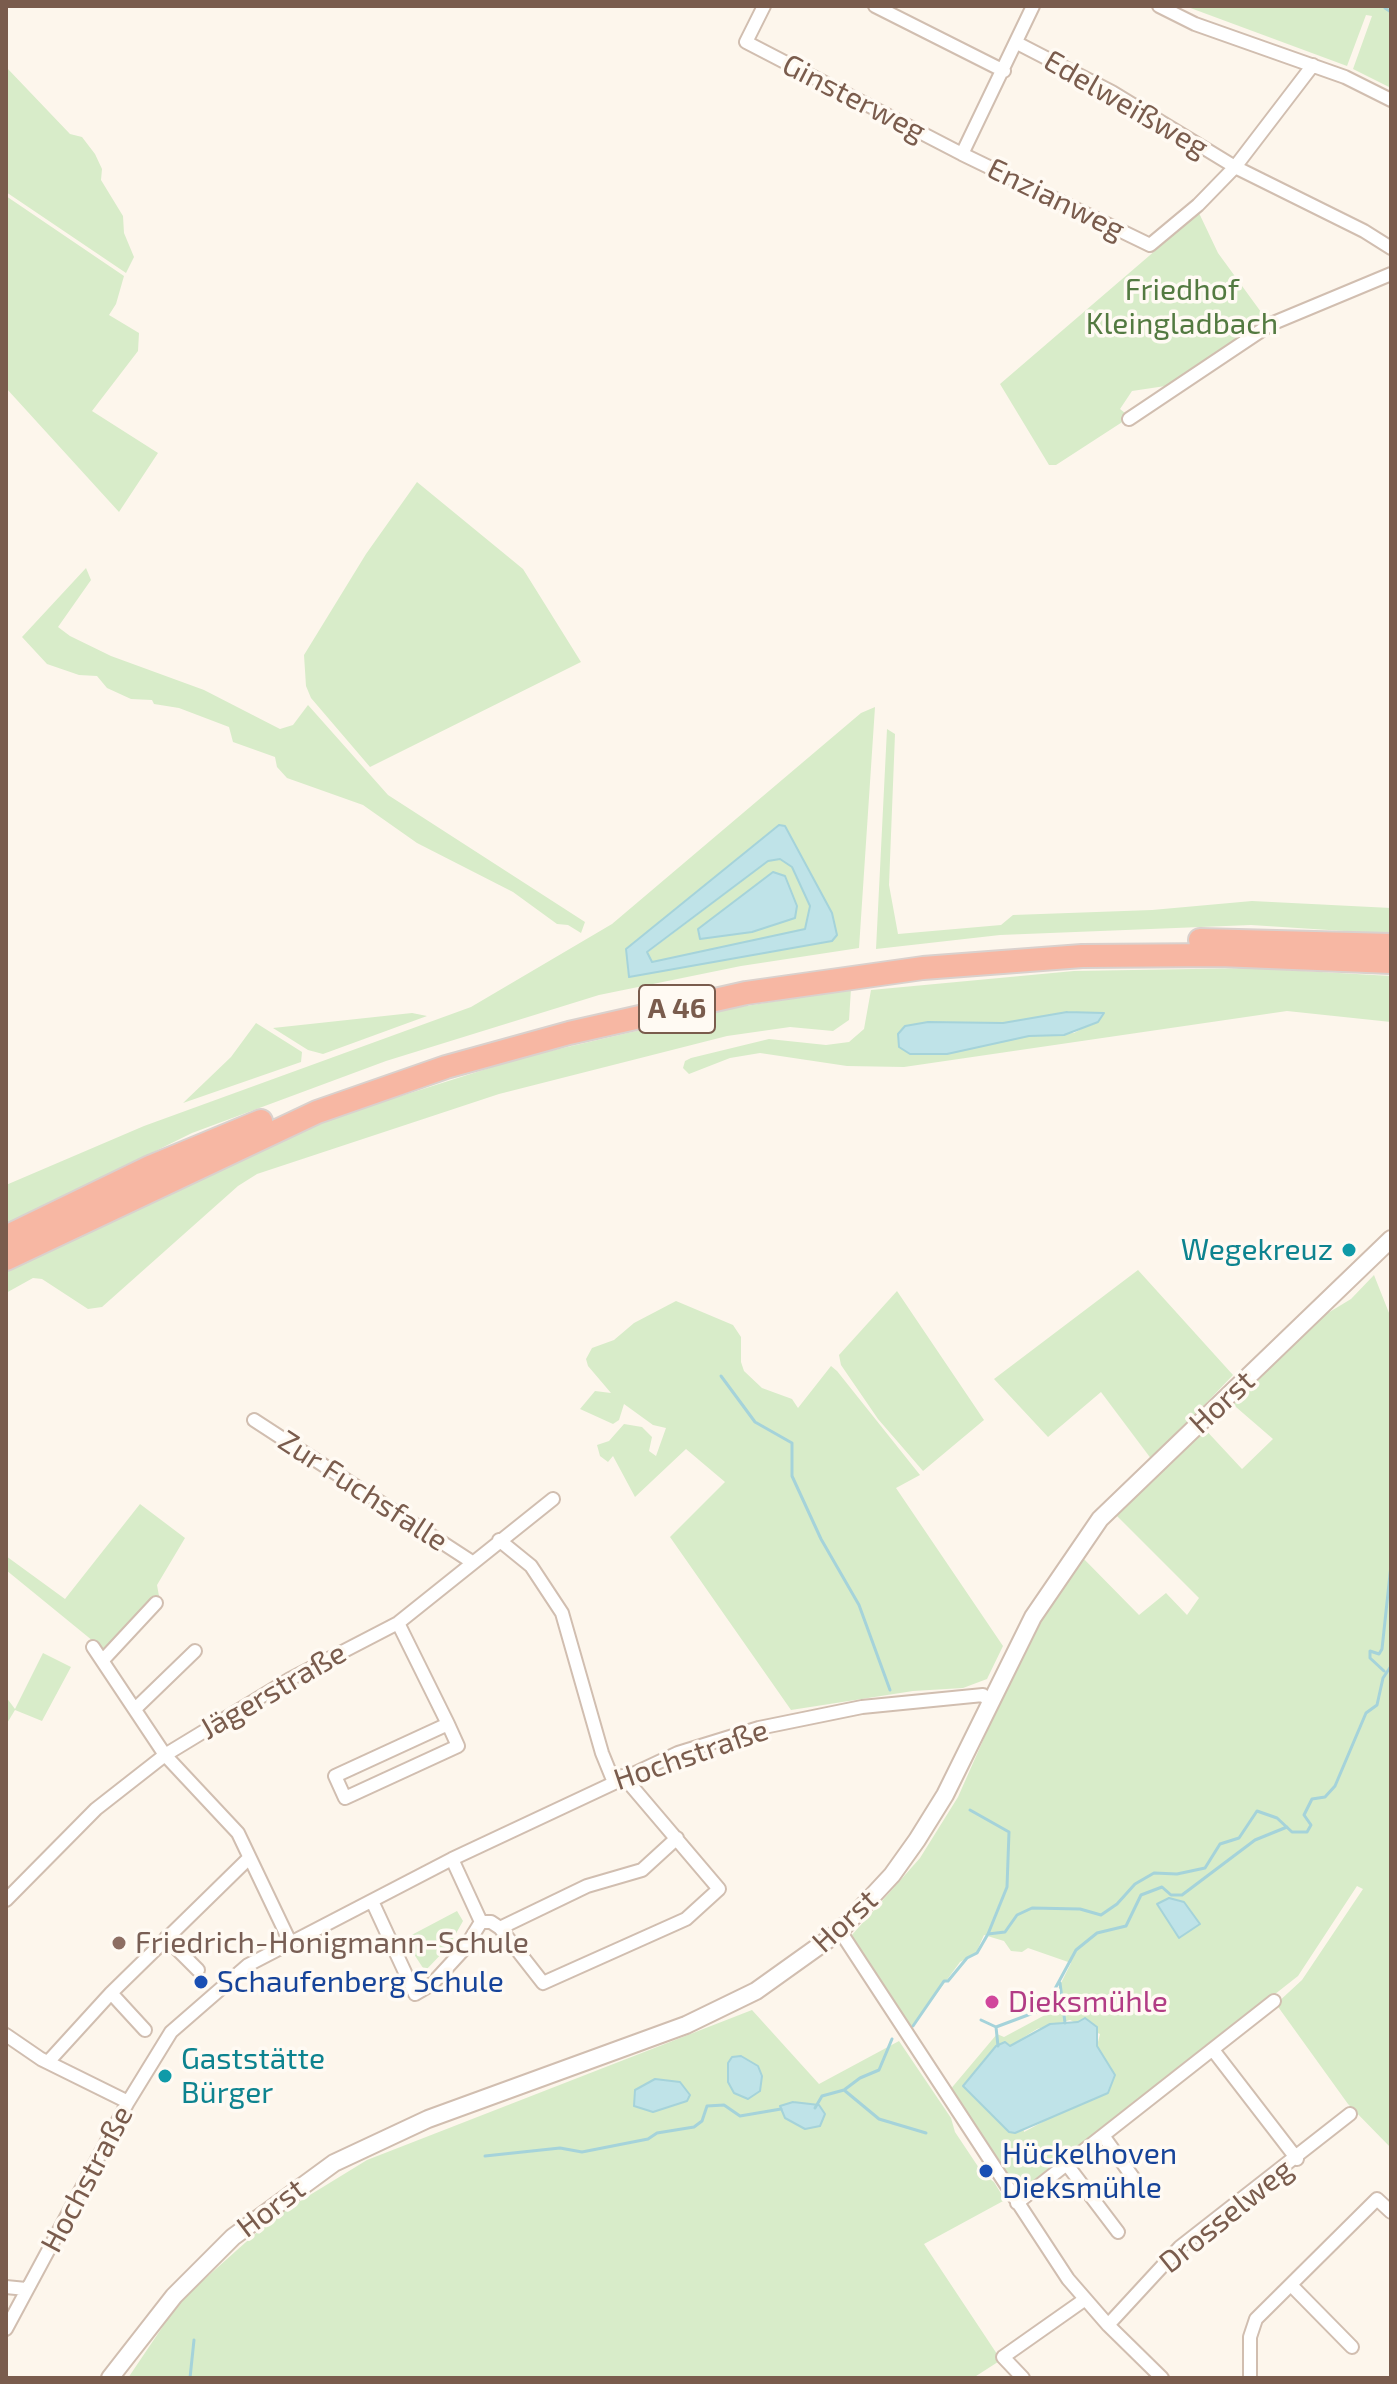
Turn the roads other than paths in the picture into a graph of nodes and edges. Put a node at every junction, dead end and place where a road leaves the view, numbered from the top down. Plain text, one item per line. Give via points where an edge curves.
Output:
1 (764, 6) edge
2 (875, 6) edge
3 (1033, 6) edge
4 (1159, 6) edge
5 (1017, 43) junction
6 (1313, 65) junction
7 (1004, 71) junction
8 (1391, 100) edge
9 (962, 154) junction
10 (1235, 167) junction
11 (1391, 248) edge
12 (1391, 274) edge
13 (1129, 419) dead end
14 (1391, 945) edge
15 (1391, 962) edge
16 (6, 1237) edge
17 (1391, 1239) edge
18 (6, 1259) edge
19 (254, 1420) dead end
20 (553, 1499) dead end
21 (499, 1540) junction
22 (472, 1562) junction
23 (156, 1603) dead end
24 (398, 1623) junction
25 (93, 1647) dead end
26 (195, 1651) dead end
27 (103, 1660) junction
28 (990, 1702) junction
29 (135, 1709) junction
30 (448, 1724) junction
31 (165, 1755) junction
32 (618, 1778) junction
33 (677, 1838) junction
34 (249, 1858) junction
35 (452, 1859) junction
36 (6, 1900) edge
37 (372, 1901) junction
38 (481, 1922) junction
39 (500, 1928) junction
40 (840, 1931) junction
41 (166, 1938) junction
42 (291, 1944) junction
43 (198, 1970) dead end
44 (111, 1993) junction
45 (1274, 2001) dead end
46 (145, 2030) dead end
47 (6, 2035) edge
48 (1213, 2050) junction
49 (48, 2062) junction
50 (128, 2102) junction
51 (1350, 2114) dead end
52 (1104, 2137) junction
53 (1297, 2159) junction
54 (1068, 2166) junction
55 (1137, 2183) dead end
56 (1017, 2203) junction
57 (1391, 2212) edge
58 (1118, 2232) dead end
59 (1291, 2285) junction
60 (6, 2287) edge
61 (26, 2289) junction
62 (1084, 2300) junction
63 (1108, 2325) junction
64 (6, 2329) edge
65 (1352, 2347) dead end
66 (110, 2378) edge
67 (1023, 2378) edge
68 (1162, 2378) edge
69 (1250, 2378) edge

1 - 9 street, Ginsterweg via 746,42
2 - 7 street
3 - 5 street
4 - 6 street
5 - 7 street
5 - 10 street, Edelweißweg via 1112,92
6 - 8 street
6 - 10 street
7 - 9 street
9 - 10 street, Enzianweg via 1150,245
10 - 11 street, Edelweißweg
12 - 13 street via 1271,324
14 - 16 highway, A 46 via 1120,942 948,952 764,978 524,1029 393,1072 150,1167
15 - 18 highway, A 46 via 1082,956 923,968 746,993 554,1037 331,1107
17 - 28 street, Horst via 1100,1519 1033,1617
19 - 22 street, Zur Fuchsfalle
20 - 21 street, Jägerstraße
21 - 22 street, Jägerstraße
21 - 32 street via 531,1566 562,1613 602,1753
22 - 24 street, Jägerstraße
23 - 27 street
24 - 30 street
24 - 31 street, Jägerstraße via 290,1679
25 - 27 street
26 - 29 street
27 - 29 street
28 - 32 street, Hochstraße via 983,1695 862,1707 803,1719 719,1738
28 - 40 street, Horst via 917,1840
29 - 31 street
30 - 30 street via 458,1746 345,1798 335,1776
31 - 34 street via 238,1833
31 - 36 street, Jägerstraße via 96,1809
32 - 33 street
32 - 35 street, Hochstraße
33 - 39 street via 642,1870 587,1886
33 - 39 street via 719,1889 686,1919 543,1983
34 - 41 street
34 - 42 street
35 - 37 street, Hochstraße
35 - 38 street
37 - 38 street via 415,1994 432,1984 465,1948
37 - 42 street, Hochstraße
38 - 39 street
40 - 56 street
40 - 66 street, Horst via 756,1991 686,2025 428,2119 334,2163 233,2237 174,2296
41 - 43 street
41 - 44 street
42 - 50 street, Hochstraße via 248,1965 189,2012
44 - 46 street
44 - 49 street
45 - 48 street
47 - 49 street
48 - 52 street
48 - 53 street
49 - 50 street
50 - 61 street, Hochstraße
51 - 53 street, Drosselweg
52 - 54 street
52 - 55 street
53 - 63 street, Drosselweg via 1180,2247
54 - 56 street
54 - 58 street
56 - 62 street
57 - 59 street via 1377,2199
59 - 65 street
59 - 69 street via 1256,2319 1250,2337
60 - 61 street
61 - 64 street, Hochstraße
62 - 63 street
62 - 67 street via 1003,2357
63 - 68 street

